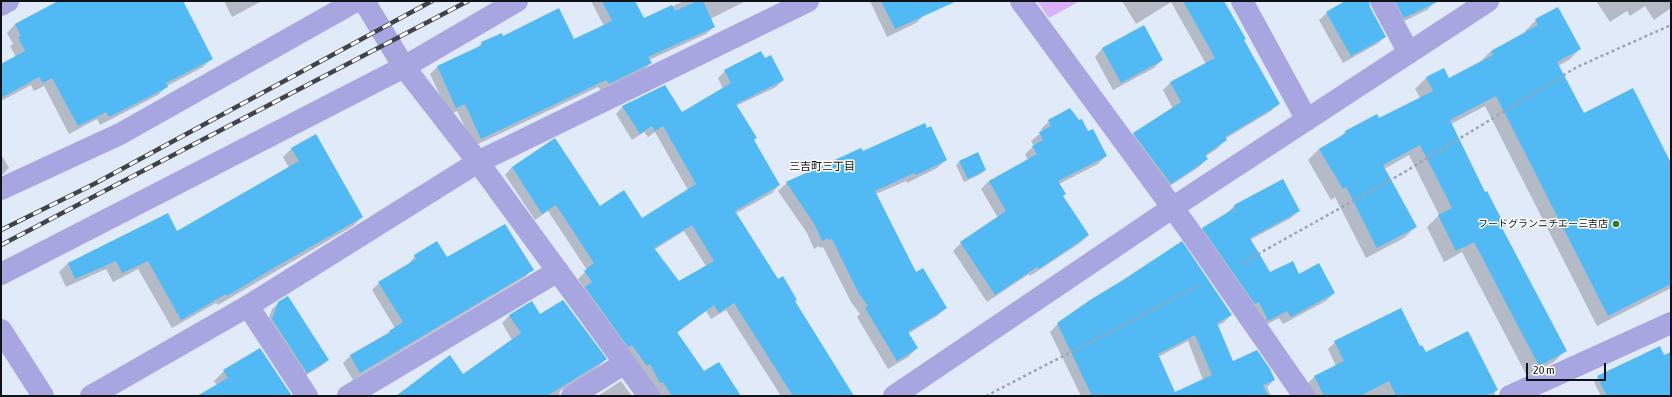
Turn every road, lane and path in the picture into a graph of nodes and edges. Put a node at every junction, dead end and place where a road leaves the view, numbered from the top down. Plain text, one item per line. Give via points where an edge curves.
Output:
1 (8, 1) edge
2 (356, 1) edge
3 (364, 1) edge
4 (517, 1) edge
5 (808, 1) edge
6 (1021, 1) edge
7 (1242, 1) edge
8 (1381, 1) edge
9 (1488, 1) edge
10 (1, 5) edge
11 (1671, 25) edge
12 (1409, 53) junction
13 (404, 67) junction
14 (1307, 120) junction
15 (478, 162) junction
16 (1, 189) edge
17 (1172, 208) junction
18 (558, 271) junction
19 (1, 274) edge
20 (1219, 275) junction
21 (248, 306) junction
22 (1671, 323) edge
23 (1, 330) edge
24 (625, 363) junction
25 (43, 396) edge
26 (91, 396) edge
27 (307, 396) edge
28 (348, 396) edge
29 (572, 396) edge
30 (649, 396) edge
31 (894, 396) edge
32 (986, 396) edge
33 (1304, 396) edge
34 (1510, 396) edge

1 - 10 street
2 - 16 street via 120,134
3 - 13 street
4 - 13 street
5 - 15 street
6 - 17 street
7 - 14 street
8 - 12 street
9 - 12 street
11 - 20 path via 1577,68 1403,173
12 - 14 street
13 - 15 street
13 - 19 street
14 - 17 street
15 - 18 street
15 - 21 street
17 - 20 street
17 - 31 street
18 - 24 street
18 - 28 street
20 - 32 path
20 - 33 street
21 - 26 street
21 - 27 street
22 - 34 street
23 - 25 street
24 - 29 street
24 - 30 street

